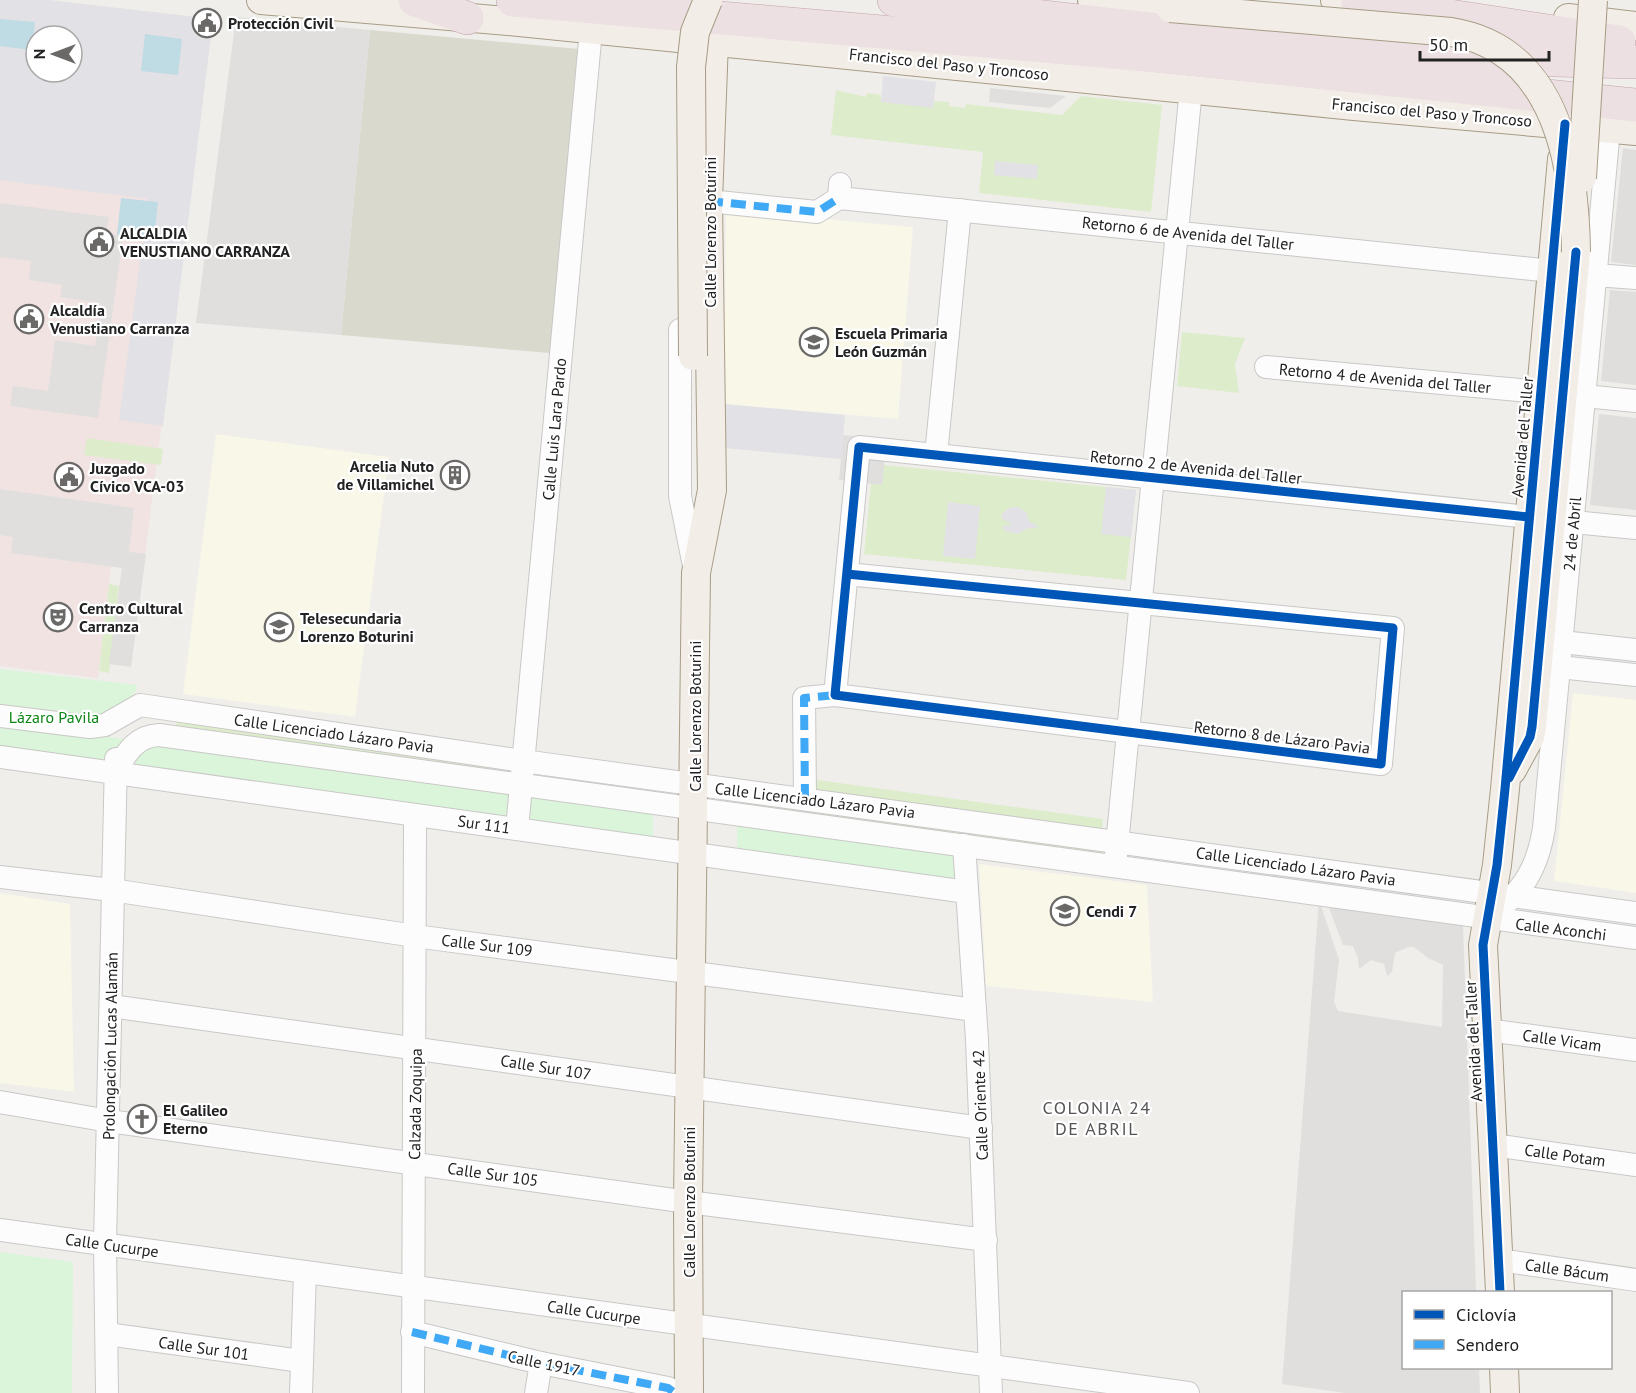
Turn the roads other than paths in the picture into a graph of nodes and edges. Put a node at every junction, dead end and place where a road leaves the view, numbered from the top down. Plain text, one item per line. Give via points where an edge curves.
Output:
1 (261, 0) edge
2 (414, 0) edge
3 (513, 0) edge
4 (708, 0) edge
5 (894, 0) edge
6 (1092, 0) edge
7 (1347, 1) edge
8 (1580, 6) edge
9 (467, 18) junction
10 (1625, 23) edge
11 (591, 30) junction
12 (714, 41) junction
13 (1636, 62) edge
14 (680, 64) dead end
15 (1191, 89) junction
16 (1636, 105) edge
17 (1565, 124) junction
18 (1623, 130) edge
19 (708, 201) junction
20 (960, 210) junction
21 (1177, 231) junction
22 (1576, 252) junction
23 (1552, 271) junction
24 (1595, 275) junction
25 (1636, 278) edge
26 (1266, 367) dead end
27 (1541, 392) junction
28 (1584, 396) junction
29 (1636, 400) edge
30 (936, 455) junction
31 (1153, 478) junction
32 (1529, 517) junction
33 (1573, 522) junction
34 (1636, 528) edge
35 (696, 573) junction
36 (847, 574) junction
37 (1141, 603) junction
38 (1562, 642) junction
39 (1636, 650) edge
40 (1559, 668) junction
41 (1636, 675) edge
42 (835, 695) junction
43 (140, 705) junction
44 (0, 716) edge
45 (1128, 734) junction
46 (0, 757) edge
47 (523, 761) junction
48 (114, 773) junction
49 (521, 786) junction
50 (1505, 789) junction
51 (694, 797) junction
52 (805, 799) junction
53 (415, 815) junction
54 (517, 829) junction
55 (1117, 841) junction
56 (964, 845) junction
57 (692, 854) junction
58 (1115, 868) junction
59 (0, 877) edge
60 (112, 890) junction
61 (967, 892) junction
62 (1497, 904) junction
63 (1636, 913) edge
64 (415, 936) junction
65 (1636, 938) edge
66 (691, 971) junction
67 (111, 1006) junction
68 (975, 1010) junction
69 (1487, 1030) junction
70 (416, 1047) junction
71 (1636, 1050) edge
72 (690, 1089) junction
73 (0, 1102) edge
74 (109, 1121) junction
75 (981, 1128) junction
76 (1493, 1145) junction
77 (413, 1163) junction
78 (1636, 1165) edge
79 (688, 1202) junction
80 (0, 1230) edge
81 (986, 1240) junction
82 (105, 1244) junction
83 (1498, 1260) junction
84 (305, 1272) junction
85 (1636, 1280) edge
86 (412, 1286) junction
87 (1500, 1291) edge
88 (690, 1325) junction
89 (412, 1332) junction
90 (107, 1334) junction
91 (301, 1361) junction
92 (541, 1364) junction
93 (990, 1365) junction
94 (1504, 1369) edge
95 (107, 1393) edge
96 (301, 1393) edge
97 (413, 1393) edge
98 (536, 1393) edge
99 (675, 1393) edge
100 (689, 1393) edge
101 (991, 1393) edge
102 (1188, 1393) edge
103 (1505, 1393) edge

1 - 9 main road, Francisco del Paso y Troncoso
2 - 9 highway
3 - 16 highway, Francisco del Paso y Troncoso via 1168,57
4 - 35 main road, bridge via 695,32 691,67
5 - 13 highway via 1238,39 1450,57
6 - 22 main road, bridge via 1451,32 1495,48 1531,80 1557,122 1571,178
7 - 8 main road via 1456,7
7 - 10 highway via 1497,25
8 - 10 main road
8 - 22 main road, Avenida del Taller, bridge
9 - 11 main road, Francisco del Paso y Troncoso
11 - 12 main road, Francisco del Paso y Troncoso
11 - 47 street, Calle Luis Lara Pardo
12 - 15 main road, Francisco del Paso y Troncoso
12 - 19 main road, Calle Lorenzo Boturini
14 - 35 street via 680,496
15 - 17 main road, Francisco del Paso y Troncoso
15 - 21 street
17 - 18 main road, Francisco del Paso y Troncoso
17 - 23 main road, Avenida del Taller
18 - 24 street, 24 de Abril
19 - 20 street, Retorno 6 de Avenida del Taller via 818,212 840,190
19 - 35 main road, Calle Lorenzo Boturini via 712,490
20 - 21 street, Retorno 6 de Avenida del Taller
20 - 30 street
21 - 23 street, Retorno 6 de Avenida del Taller
21 - 31 street
22 - 50 main road, Avenida del Taller via 1532,727
23 - 27 main road, Avenida del Taller
24 - 25 street
24 - 28 street, 24 de Abril
26 - 27 street, Retorno 4 de Avenida del Taller
27 - 32 main road, Avenida del Taller
28 - 29 street
28 - 33 street, 24 de Abril
30 - 31 street, Retorno 2 de Avenida del Taller
30 - 36 street, Retorno 2 de Avenida del Taller via 859,447
31 - 32 street, Retorno 2 de Avenida del Taller
31 - 37 street
32 - 50 main road, Avenida del Taller
33 - 34 street
33 - 38 street, 24 de Abril
35 - 51 main road, Calle Lorenzo Boturini
36 - 37 street, Retorno 8 de Lázaro Pavia
36 - 42 street
37 - 45 street
37 - 45 street, Retorno 8 de Lázaro Pavia via 1393,628 1381,764
38 - 39 street
38 - 40 street, 24 de Abril
40 - 41 street
40 - 62 street, 24 de Abril via 1540,851 1532,874
42 - 45 street, Retorno 8 de Lázaro Pavia
42 - 52 street, Retorno 8 de Lázaro Pavia via 804,698
43 - 44 street via 105,725 90,727
43 - 47 street, Calle Licenciado Lázaro Pavia
43 - 48 street, Prolongación Lucas Alamán via 117,752
45 - 55 street
46 - 48 street, Sur 111
47 - 49 street, Calle Luis Lara Pardo
47 - 51 street, Calle Licenciado Lázaro Pavia
48 - 49 street, Calle Licenciado Lázaro Pavia via 139,740 159,735
48 - 53 street, Sur 111
48 - 60 street, Prolongación Lucas Alamán
49 - 51 street, Calle Licenciado Lázaro Pavia
49 - 54 street, Calle Luis Lara Pardo
50 - 62 main road, Avenida del Taller
51 - 52 street, Calle Licenciado Lázaro Pavia
51 - 56 street, Calle Licenciado Lázaro Pavia
51 - 57 main road, Calle Lorenzo Boturini
52 - 55 street, Calle Licenciado Lázaro Pavia
53 - 54 street, Sur 111
53 - 64 street, Calzada Zoquipa
54 - 57 street, Sur 111
55 - 58 street
55 - 62 street, Calle Licenciado Lázaro Pavia
56 - 58 street, Calle Licenciado Lázaro Pavia
56 - 61 street, Calle Oriente 42
57 - 61 street, Sur 111
57 - 66 main road, Calle Lorenzo Boturini
58 - 62 street, Calle Licenciado Lázaro Pavia
59 - 60 street, Calle Sur 109
60 - 64 street, Calle Sur 109
60 - 67 street, Prolongación Lucas Alamán
61 - 68 street, Calle Oriente 42
62 - 63 street, Calle Aconchi
62 - 65 street, Calle Aconchi
62 - 69 main road, Avenida del Taller via 1484,945
64 - 66 street, Calle Sur 109
64 - 70 street, Calzada Zoquipa
66 - 68 street, Calle Sur 109
66 - 72 main road, Calle Lorenzo Boturini
67 - 70 street, Calle Sur 107
67 - 74 street, Prolongación Lucas Alamán
68 - 75 street, Calle Oriente 42
69 - 71 street, Calle Vicam
69 - 76 main road, Avenida del Taller
70 - 72 street, Calle Sur 107
70 - 77 street, Calzada Zoquipa
72 - 75 street, Calle Sur 107
72 - 79 main road, Calle Lorenzo Boturini
73 - 74 street, Calle Sur 105
74 - 77 street, Calle Sur 105
74 - 82 street, Prolongación Lucas Alamán
75 - 81 street, Calle Oriente 42
76 - 78 street, Calle Potam
76 - 83 main road, Avenida del Taller
77 - 79 street, Calle Sur 105
77 - 86 street, Calzada Zoquipa
79 - 81 street, Calle Sur 105
79 - 88 main road, Calle Lorenzo Boturini
80 - 82 street, Calle Cucurpe
81 - 93 street, Calle Oriente 42
82 - 84 street, Calle Cucurpe
82 - 90 street, Prolongación Lucas Alamán
83 - 85 street, Calle Bácum
83 - 87 main road, Avenida del Taller
84 - 86 street, Calle Cucurpe
84 - 91 street
86 - 88 street, Calle Cucurpe
86 - 89 street, Calzada Zoquipa
88 - 93 street, Calle Cucurpe
88 - 100 main road, Calle Lorenzo Boturini
89 - 92 street, Calle 1917
89 - 97 street, Calzada Zoquipa
90 - 91 street, Calle Sur 101
90 - 95 street, Prolongación Lucas Alamán
91 - 96 street
92 - 98 street
92 - 99 street, Calle 1917 via 668,1388
93 - 101 street, Calle Oriente 42
93 - 102 street, Calle Cucurpe
94 - 103 main road

